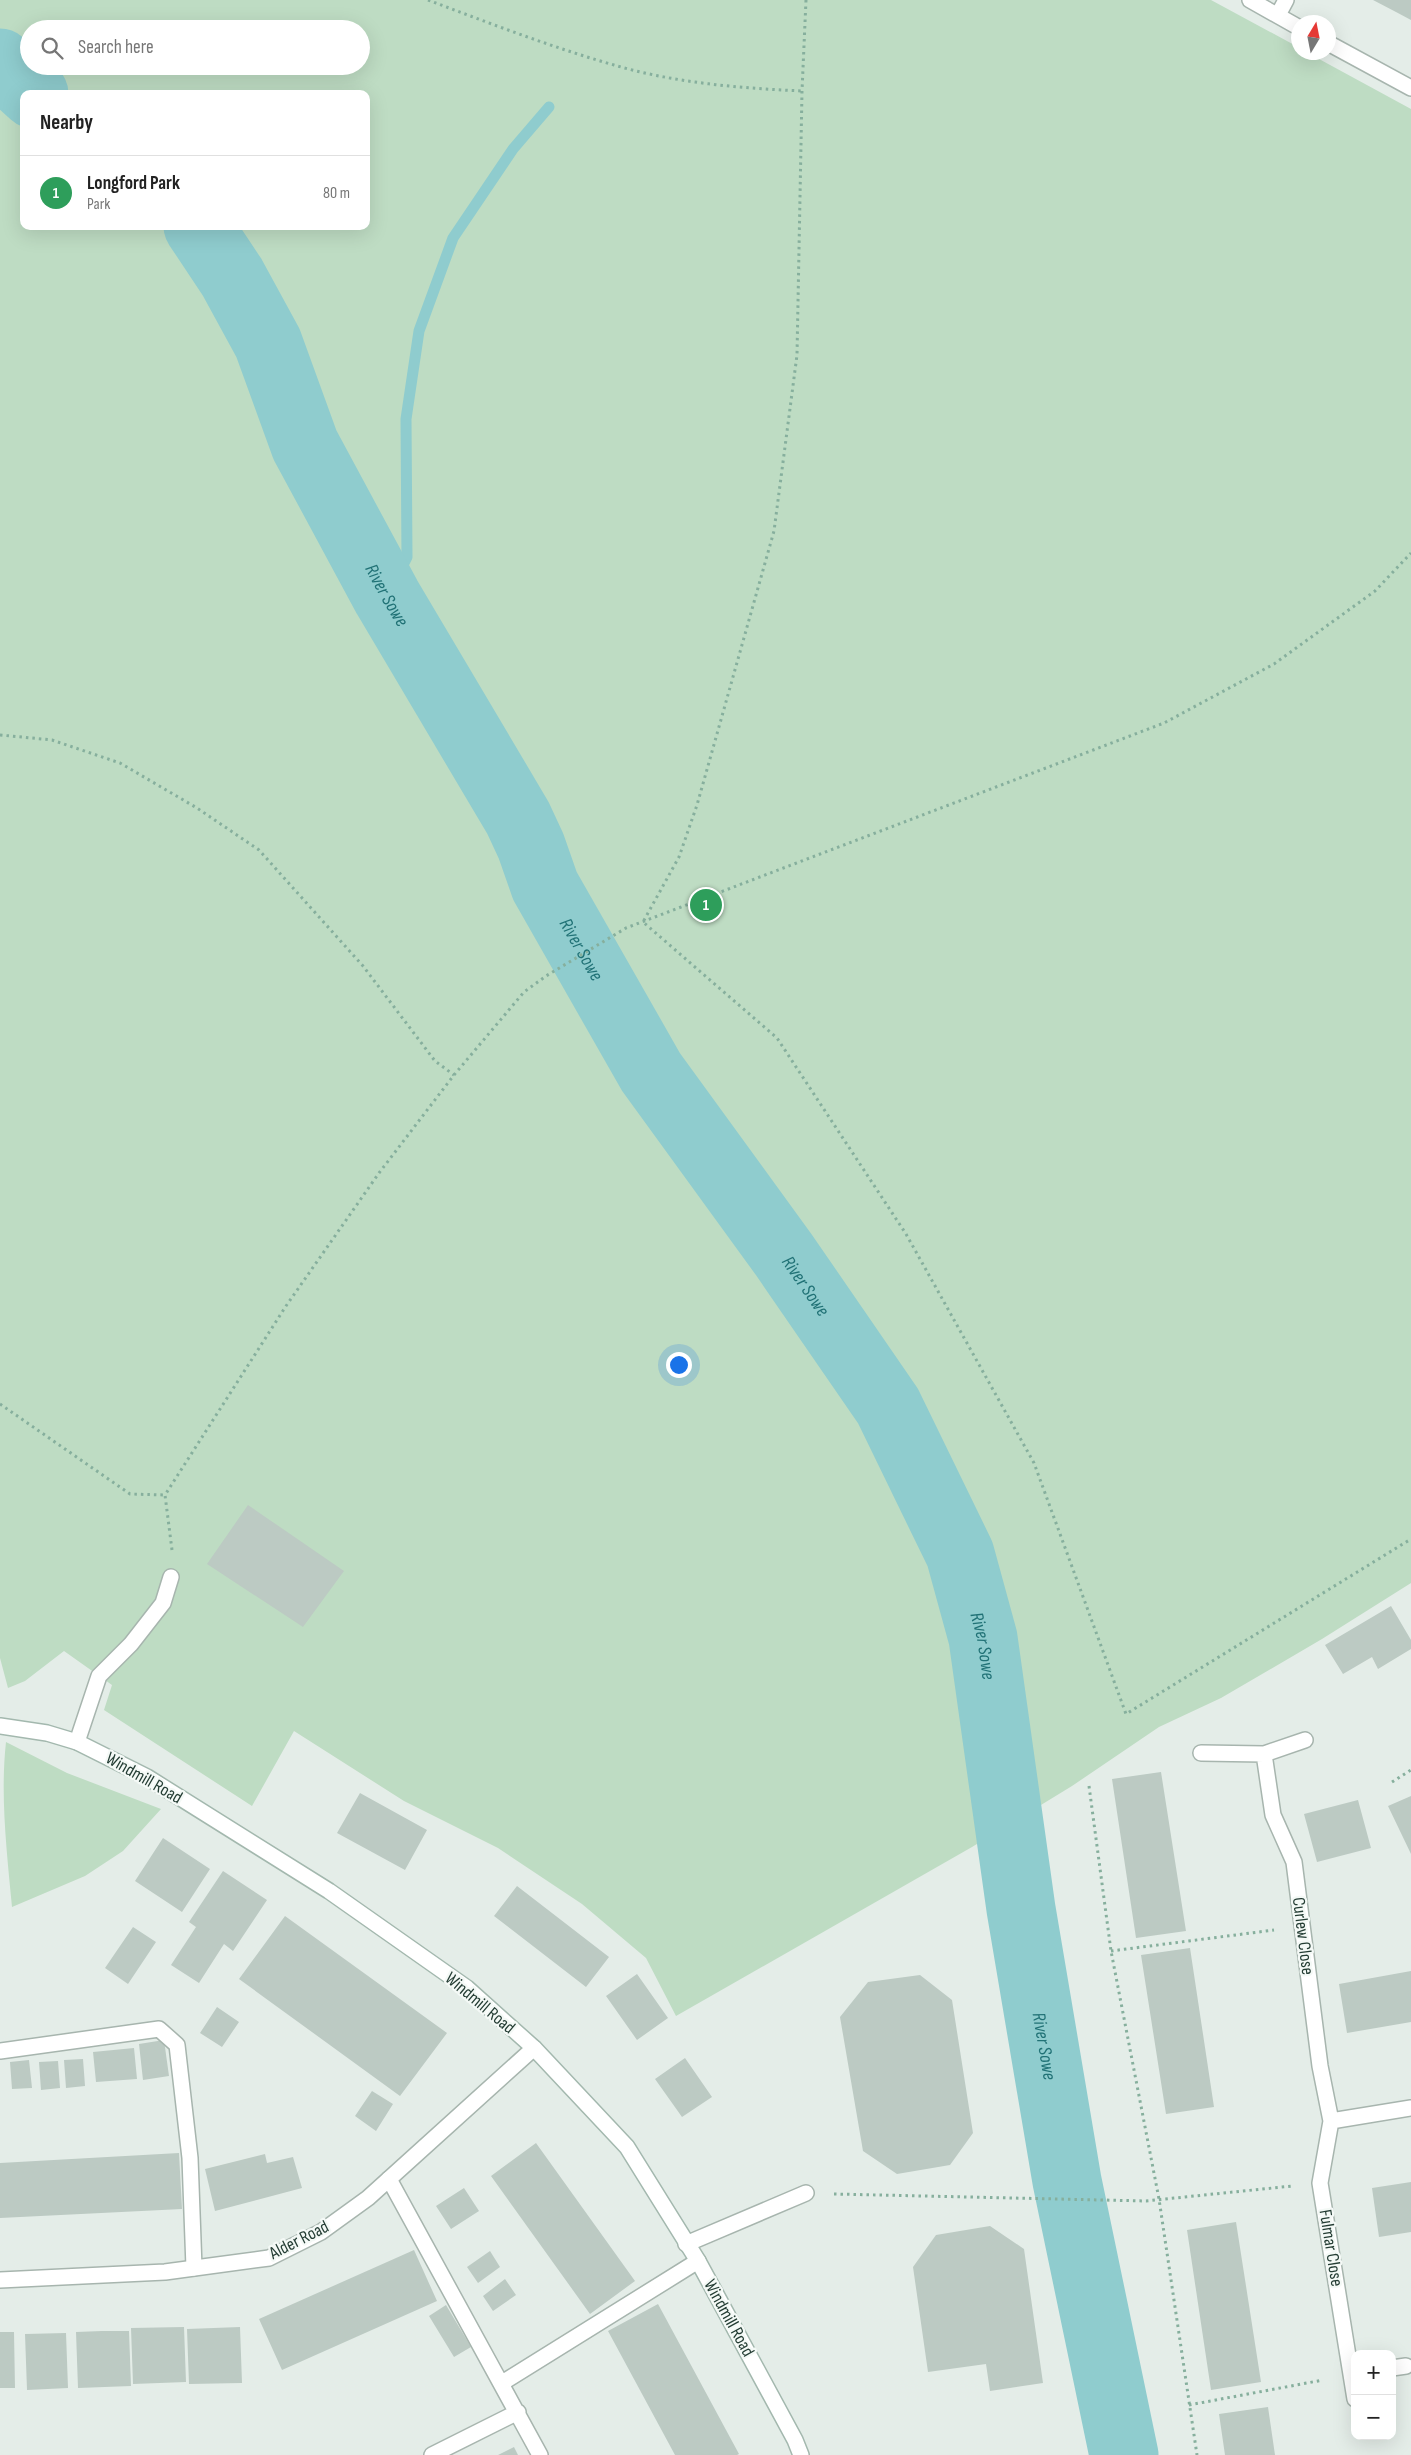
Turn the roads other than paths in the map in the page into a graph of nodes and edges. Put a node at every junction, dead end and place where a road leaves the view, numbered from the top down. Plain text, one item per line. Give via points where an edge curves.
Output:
1 (1250, 0) edge
2 (1286, 0) edge
3 (1278, 16) junction
4 (1291, 23) edge
5 (1336, 47) edge
6 (1411, 88) edge
7 (171, 1577) road end
8 (1, 1724) edge
9 (1305, 1740) dead end
10 (77, 1742) junction
11 (1201, 1753) dead end
12 (1264, 1754) junction
13 (534, 2048) junction
14 (0, 2051) edge
15 (1411, 2108) edge
16 (1331, 2122) junction
17 (389, 2179) junction
18 (806, 2193) road end
19 (686, 2244) junction
20 (698, 2261) junction
21 (194, 2268) junction
22 (0, 2280) edge
23 (1351, 2362) edge
24 (502, 2383) junction
25 (518, 2412) junction
26 (796, 2454) edge
27 (432, 2455) edge
28 (540, 2455) edge

1 - 3 street
2 - 3 street
3 - 4 street
5 - 6 street
7 - 10 street via 163,1604 131,1644 99,1676
8 - 10 street, Windmill Road
9 - 12 street
10 - 13 street, Windmill Road via 147,1777 329,1891 467,1988
11 - 12 street
12 - 16 street, Curlew Close via 1273,1815 1294,1862 1320,2066
13 - 17 street, Alder Road
13 - 19 street, Windmill Road via 626,2147
14 - 21 street via 158,2029 177,2045 190,2158
15 - 16 street
16 - 23 street, Fulmar Close via 1320,2183
17 - 21 street, Alder Road via 321,2232 269,2258
17 - 24 street
18 - 19 street
19 - 20 street, Windmill Road
20 - 24 street
20 - 26 street, Windmill Road
21 - 22 street, Alder Road
24 - 25 street
25 - 27 street
25 - 28 street

